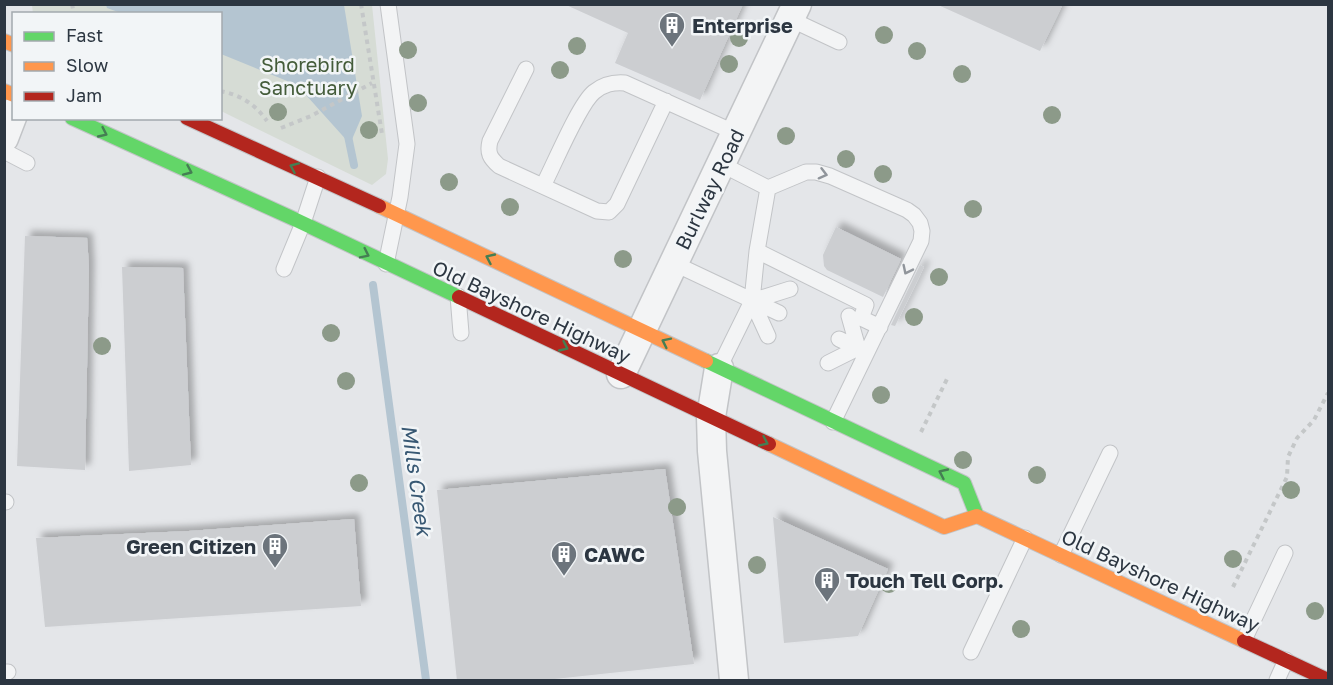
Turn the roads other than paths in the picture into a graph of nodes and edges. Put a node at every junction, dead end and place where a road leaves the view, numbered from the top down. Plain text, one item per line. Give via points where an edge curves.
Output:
1 (388, 4) edge
2 (793, 12) edge
3 (839, 42) dead end
4 (526, 69) dead end
5 (666, 101) junction
6 (12, 117) edge
7 (76, 120) edge
8 (191, 120) edge
9 (736, 132) junction
10 (4, 138) edge
11 (4, 151) edge
12 (27, 163) dead end
13 (721, 164) junction
14 (318, 177) junction
15 (543, 186) junction
16 (768, 188) junction
17 (396, 214) junction
18 (303, 223) junction
19 (757, 251) junction
20 (673, 263) junction
21 (386, 264) junction
22 (284, 269) dead end
23 (790, 289) dead end
24 (458, 296) junction
25 (752, 301) junction
26 (779, 313) dead end
27 (849, 316) dead end
28 (883, 321) junction
29 (642, 330) junction
30 (461, 333) dead end
31 (768, 336) dead end
32 (839, 339) dead end
33 (862, 350) junction
34 (828, 363) dead end
35 (718, 368) junction
36 (621, 374) junction
37 (711, 417) junction
38 (833, 422) junction
39 (1110, 453) dead end
40 (977, 516) junction
41 (1025, 538) junction
42 (1285, 553) dead end
43 (1061, 555) junction
44 (1244, 640) junction
45 (971, 652) dead end
46 (1286, 660) junction
47 (1329, 680) edge
48 (734, 681) edge
49 (1277, 681) edge

1 - 17 lane via 407,144
2 - 3 lane
2 - 9 street, Burlway Road
4 - 15 lane via 490,141 489,156 499,166
5 - 9 lane
5 - 15 lane via 625,83 603,86 586,100
5 - 15 lane via 614,210 597,211
6 - 10 street
7 -> 18 main road, Old Bayshore Highway
14 -> 8 main road, Old Bayshore Highway
9 - 13 street, Burlway Road
11 - 12 lane
13 - 16 lane
13 - 20 street, Burlway Road
14 - 17 main road, Old Bayshore Highway
14 - 18 lane
16 - 19 lane
16 -> 28 lane via 796,175 816,172 914,215 920,223 921,241
17 - 21 lane
29 -> 17 main road, Old Bayshore Highway
18 -> 21 main road, Old Bayshore Highway
18 - 22 lane
19 - 25 lane
19 - 28 lane via 866,305 861,318
20 - 25 lane
20 - 29 street, Burlway Road
21 - 24 main road, Old Bayshore Highway
23 - 25 lane
24 - 30 lane
24 -> 36 main road, Old Bayshore Highway
25 - 26 lane
25 - 31 lane
25 - 35 lane
27 - 33 lane
28 - 33 lane
35 -> 29 main road, Old Bayshore Highway
29 - 36 street, Burlway Road
32 - 33 lane
33 - 34 lane
33 - 38 lane
35 - 37 street
35 - 38 main road, Old Bayshore Highway
36 - 37 main road, Old Bayshore Highway
37 -> 40 main road, Old Bayshore Highway via 945,527
37 - 48 street
40 -> 38 main road, Old Bayshore Highway via 964,483
39 - 43 lane
40 - 41 main road, Old Bayshore Highway
41 - 43 main road, Old Bayshore Highway
41 - 45 lane
42 - 44 lane
43 - 44 main road, Old Bayshore Highway
44 - 46 main road, Old Bayshore Highway
46 - 47 main road, Old Bayshore Highway
46 - 49 lane

